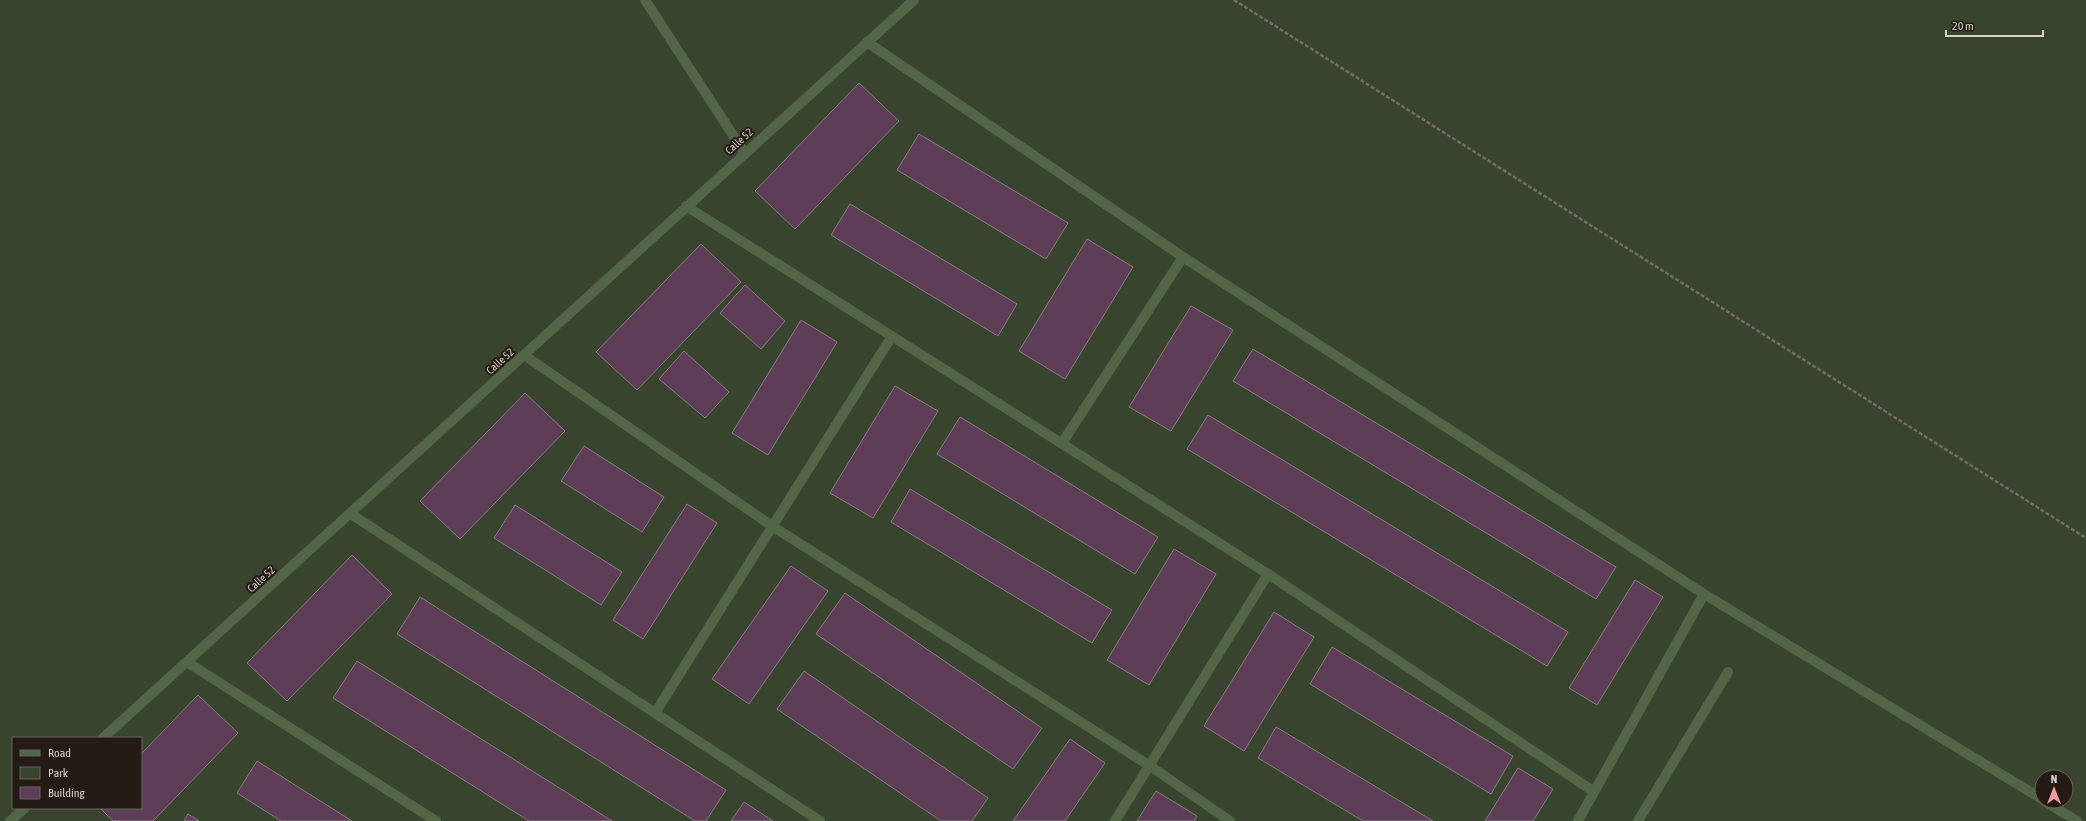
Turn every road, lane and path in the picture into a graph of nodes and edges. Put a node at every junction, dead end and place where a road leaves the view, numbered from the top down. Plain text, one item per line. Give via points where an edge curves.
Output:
1 (645, 0) edge
2 (914, 0) edge
3 (1234, 0) edge
4 (867, 42) junction
5 (744, 152) junction
6 (686, 206) junction
7 (1182, 257) junction
8 (892, 336) junction
9 (524, 355) junction
10 (1062, 443) junction
11 (351, 514) junction
12 (772, 526) junction
13 (2086, 538) edge
14 (1268, 574) junction
15 (1704, 594) junction
16 (186, 662) junction
17 (1728, 672) dead end
18 (655, 713) junction
19 (103, 737) edge
20 (1150, 766) junction
21 (1593, 791) junction
22 (2034, 795) edge
23 (24, 809) edge
24 (2058, 809) edge
25 (16, 820) edge
26 (436, 821) edge
27 (820, 821) edge
28 (1115, 821) edge
29 (1230, 821) edge
30 (1578, 821) edge
31 (1638, 821) edge
32 (2077, 821) edge

1 - 5 street
2 - 4 street, Calle 52
3 - 13 path
4 - 5 street, Calle 52
4 - 7 street
5 - 6 street, Calle 52
6 - 8 street
6 - 9 street, Calle 52
7 - 10 street
7 - 15 street
8 - 10 street
8 - 12 street
9 - 11 street, Calle 52
9 - 12 street
10 - 14 street
11 - 16 street, Calle 52
11 - 18 street
12 - 18 street
12 - 20 street
14 - 20 street
14 - 21 street
15 - 21 street
15 - 22 street
16 - 19 street, Calle 52
16 - 26 street
17 - 31 street
18 - 27 street
20 - 28 street
20 - 29 street
21 - 30 street
23 - 25 street
24 - 32 street

